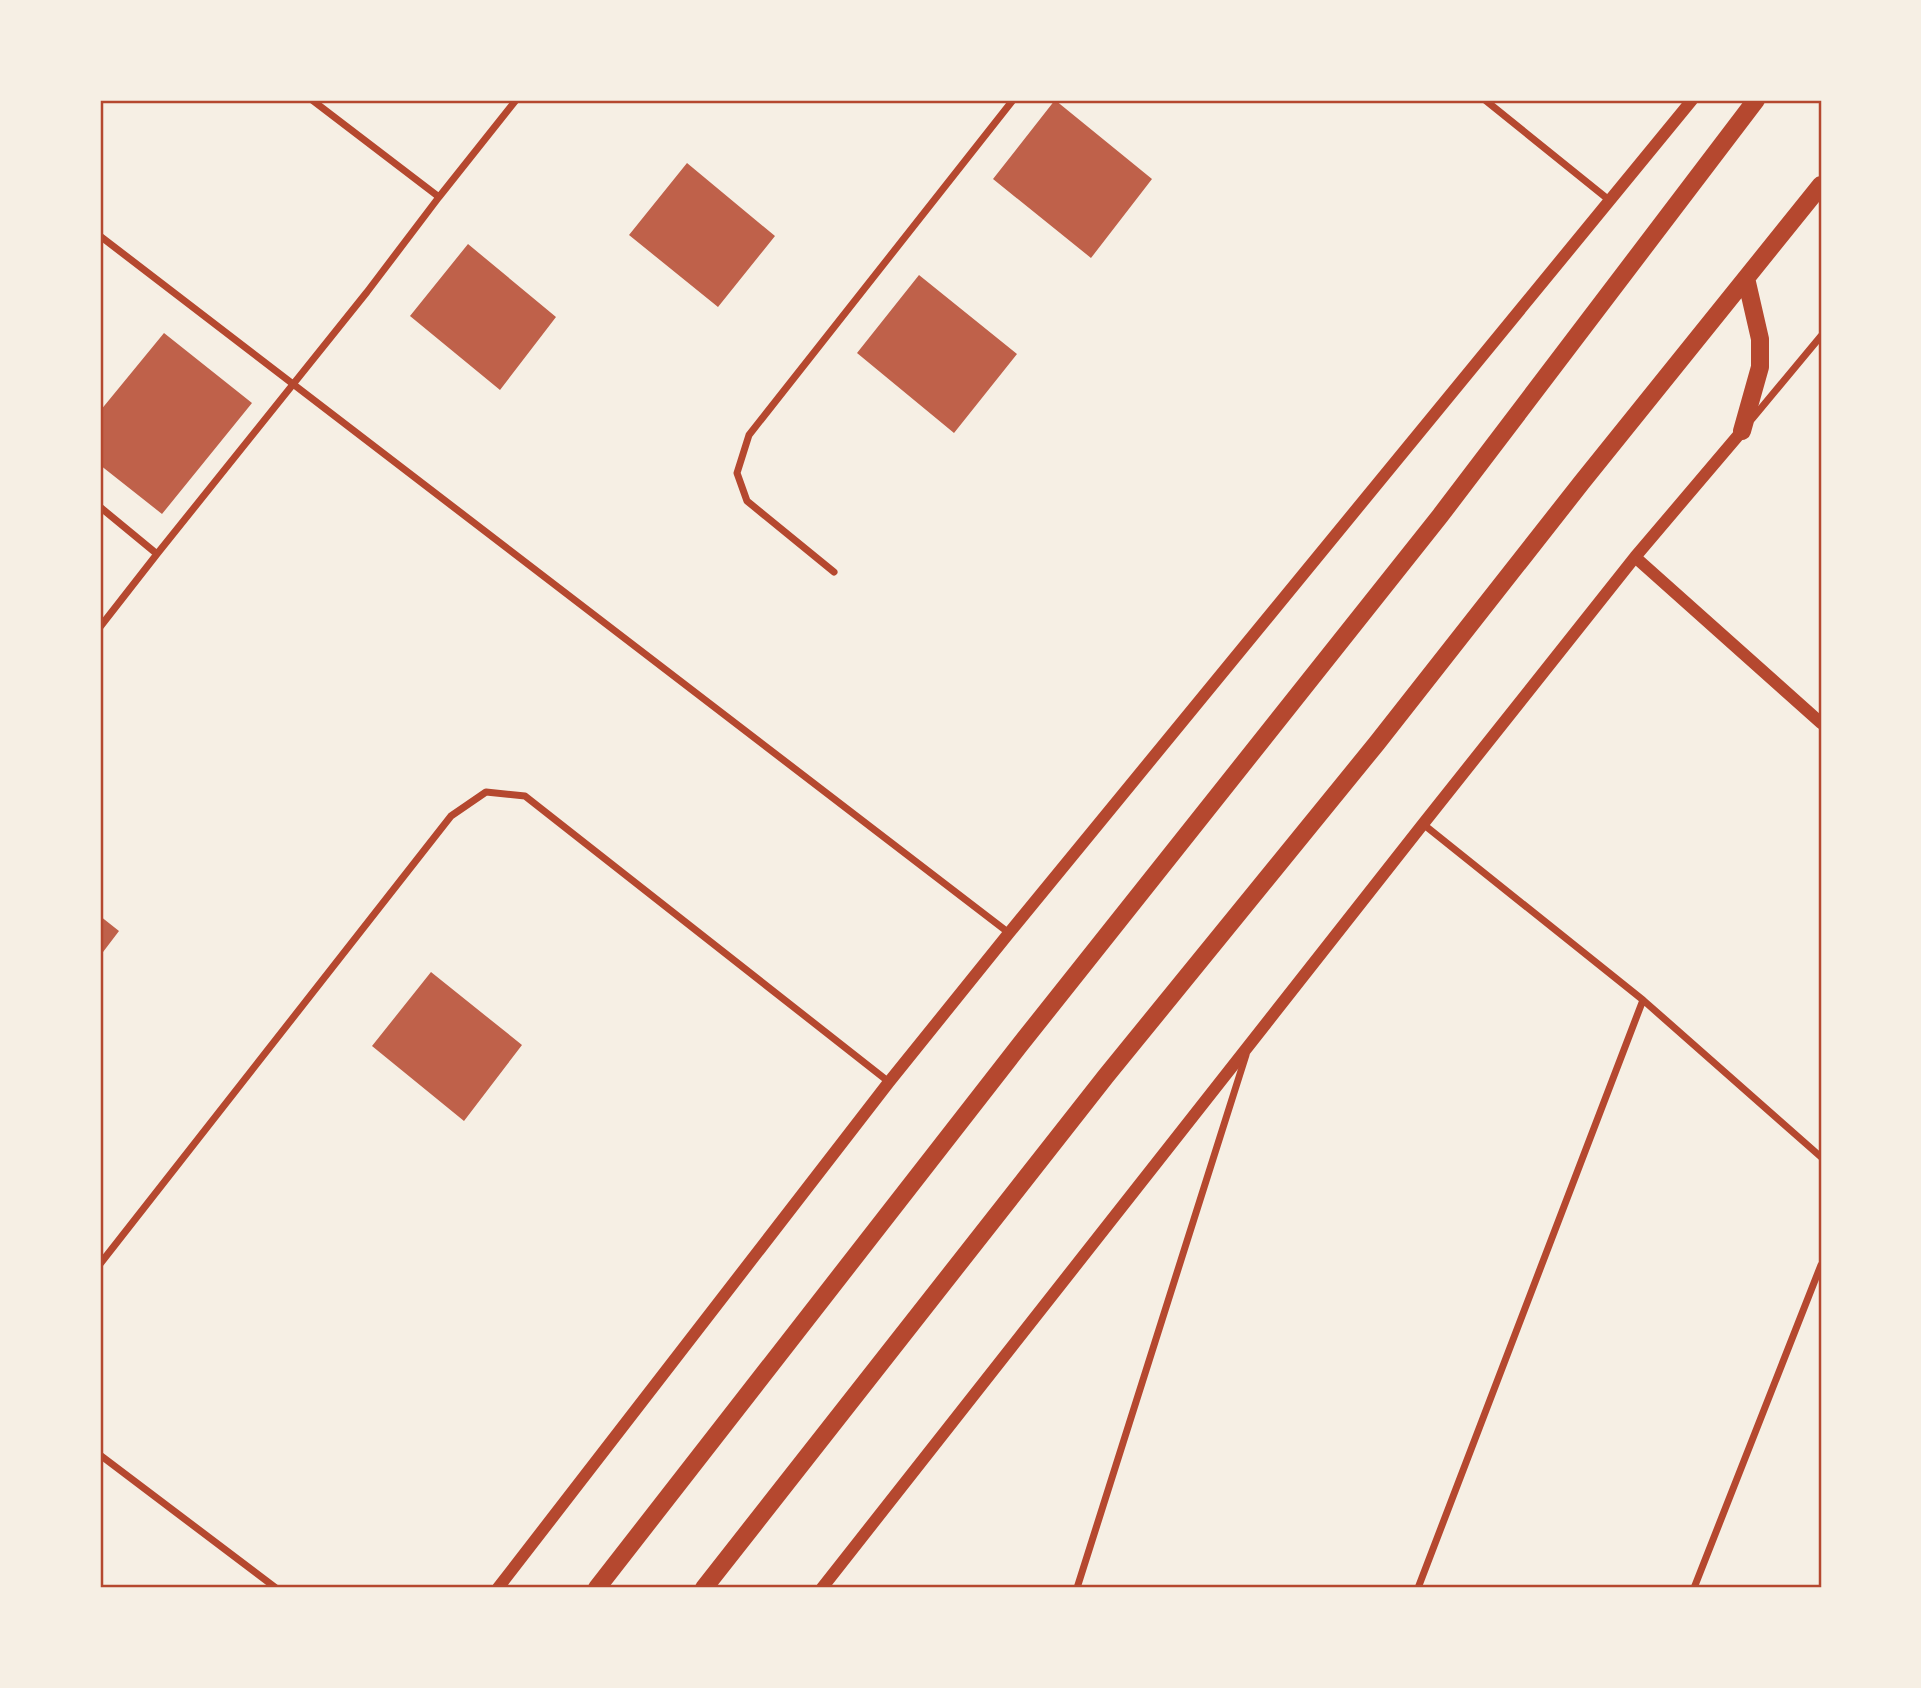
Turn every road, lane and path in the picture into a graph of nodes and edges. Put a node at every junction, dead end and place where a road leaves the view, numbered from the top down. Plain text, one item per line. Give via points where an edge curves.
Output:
1 (312, 100) edge
2 (516, 100) edge
3 (1013, 100) edge
4 (1485, 100) edge
5 (1692, 100) edge
6 (1755, 100) edge
7 (1821, 185) edge
8 (439, 197) junction
9 (1609, 200) junction
10 (100, 236) edge
11 (1746, 278) junction
12 (1821, 337) edge
13 (292, 383) junction
14 (1742, 430) junction
15 (100, 507) edge
16 (157, 554) junction
17 (1635, 556) junction
18 (834, 572) dead end
19 (100, 627) edge
20 (1821, 723) edge
21 (1423, 824) junction
22 (1009, 933) junction
23 (1643, 1000) junction
24 (1248, 1049) junction
25 (890, 1082) junction
26 (1821, 1157) edge
27 (100, 1264) edge
28 (1821, 1265) edge
29 (100, 1454) edge
30 (276, 1588) edge
31 (498, 1588) edge
32 (597, 1588) edge
33 (704, 1588) edge
34 (822, 1588) edge
35 (1077, 1588) edge
36 (1418, 1588) edge
37 (1694, 1588) edge

1 - 8 street
2 - 8 street
3 - 18 street via 749,435 737,473 747,501
4 - 9 street
5 - 9 street
6 - 32 main road via 1440,516
7 - 11 main road
8 - 13 street
9 - 22 street
10 - 13 street
11 - 14 main road via 1760,339 1760,367
11 - 33 main road via 1106,1076
12 - 14 street
13 - 16 street
13 - 22 street
14 - 17 street
15 - 16 street
16 - 19 street
17 - 20 street
17 - 21 street
21 - 23 street
21 - 24 street
22 - 25 street
23 - 26 street
23 - 36 street
24 - 34 street
24 - 35 street
25 - 27 street via 525,796 486,792 451,816
25 - 31 street
28 - 37 street
29 - 30 street

